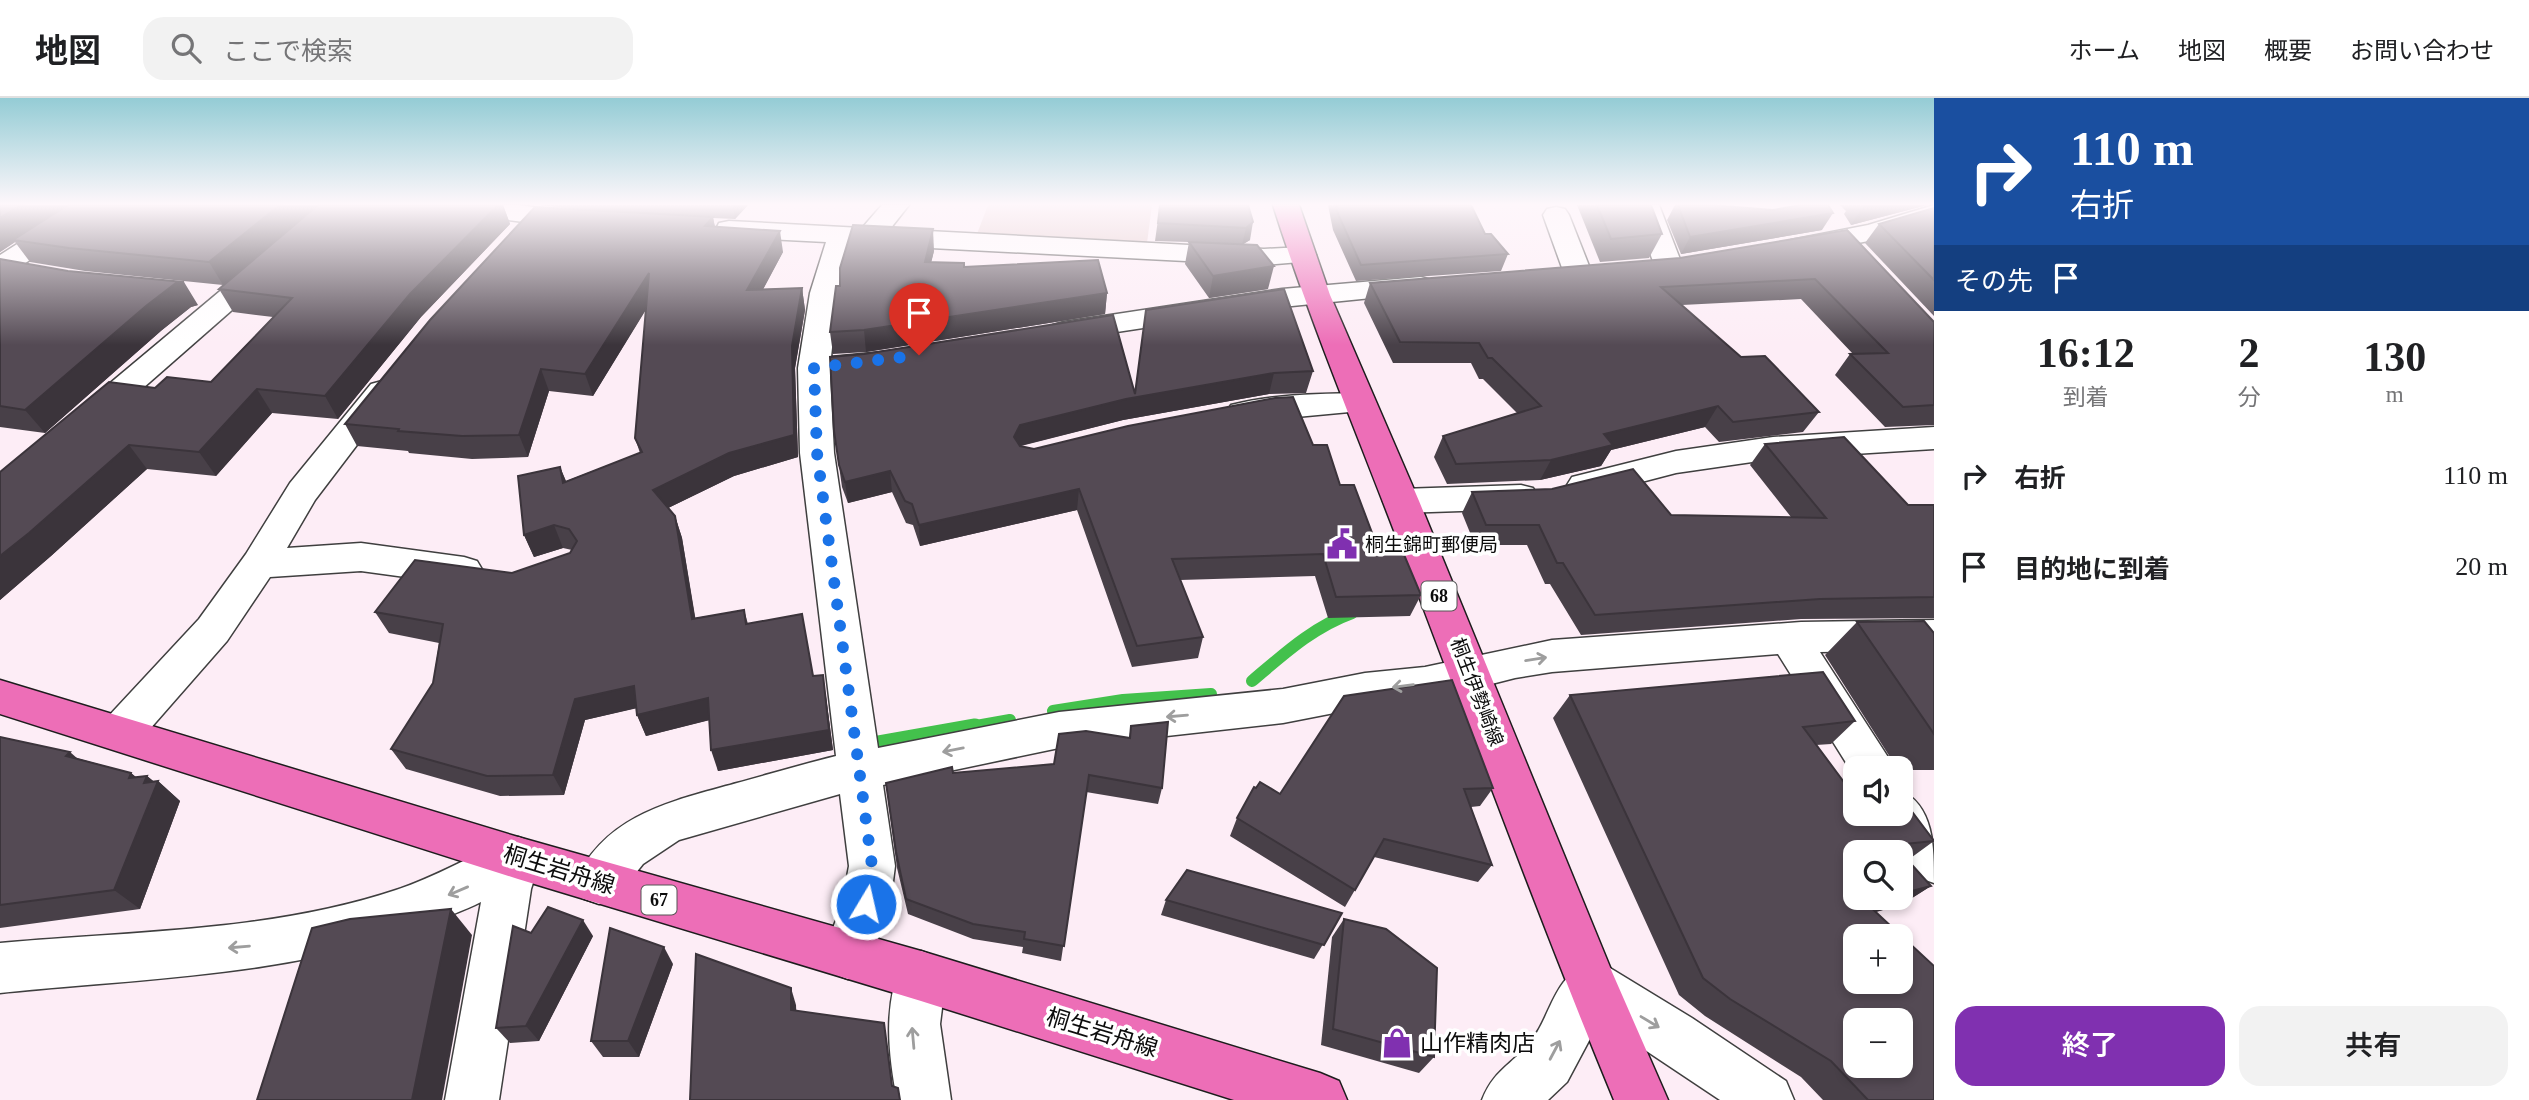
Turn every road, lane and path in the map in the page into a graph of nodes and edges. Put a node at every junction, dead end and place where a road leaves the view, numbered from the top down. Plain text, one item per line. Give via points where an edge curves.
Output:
1 (25, 252) edge
2 (285, 252) edge
3 (849, 252) edge
4 (1157, 252) edge
5 (1301, 252) edge
6 (1569, 252) edge
7 (1663, 252) edge
8 (1854, 252) edge
9 (1302, 255) junction
10 (1861, 261) edge
11 (1668, 266) edge
12 (0, 268) edge
13 (37, 275) edge
14 (1578, 275) edge
15 (1443, 284) edge
16 (190, 292) dead end
17 (1316, 295) junction
18 (232, 297) junction
19 (1038, 336) edge
20 (906, 357) edge
21 (401, 367) edge
22 (814, 368) junction
23 (1360, 404) junction
24 (1212, 418) edge
25 (1934, 438) edge
26 (63, 440) edge
27 (1401, 501) junction
28 (259, 564) junction
29 (503, 576) edge
30 (1789, 638) junction
31 (1920, 646) edge
32 (1469, 672) junction
33 (0, 697) edge
34 (120, 733) junction
35 (1865, 756) edge
36 (857, 770) junction
37 (1910, 826) edge
38 (518, 858) junction
39 (1934, 862) edge
40 (598, 882) junction
41 (848, 955) junction
42 (0, 968) edge
43 (921, 976) junction
44 (1592, 986) junction
45 (472, 1100) edge
46 (924, 1100) edge
47 (1320, 1100) edge
48 (1509, 1100) edge
49 (1641, 1100) edge
50 (1767, 1100) edge

1 - 12 street
2 - 18 street
3 - 22 street via 820,311
4 - 9 street
5 - 9 main road, 桐生伊勢崎線 / 68
6 - 14 street
7 - 11 street
8 - 10 street
9 - 17 main road, 桐生伊勢崎線 / 68
12 - 13 street
15 - 17 street
16 - 18 street
17 - 19 street
17 - 23 main road, 桐生伊勢崎線 / 68
18 - 26 street
20 - 22 street
21 - 28 street via 302,492
22 - 36 street via 817,453
23 - 24 street via 1269,407
23 - 27 main road, 桐生伊勢崎線 / 68
25 - 27 street via 1761,450 1676,463 1540,495
27 - 32 main road, 桐生伊勢崎線 / 68
28 - 29 street via 361,556
28 - 34 street via 212,630
30 - 31 street
32 -> 30 street via 1552,656
30 - 35 street
32 -> 36 street via 1425,684 1283,706 1059,730
32 - 44 main road, 桐生伊勢崎線 / 68
33 - 34 main road, 桐生岩舟線 / 67
34 - 38 main road, 桐生岩舟線 / 67
36 - 40 street via 666,823 627,849
36 - 41 street via 872,866 866,904
37 - 39 street
38 - 40 main road, 桐生岩舟線 / 67
38 -> 42 street via 481,881 416,908 308,937
38 - 45 street via 507,889
40 - 41 main road, 桐生岩舟線 / 67
41 - 43 main road, 桐生岩舟線 / 67
46 -> 43 street via 912,1018
43 - 47 main road, 桐生岩舟線 / 67
48 -> 44 street via 1548,1063
44 - 49 main road, 桐生伊勢崎線 / 68
44 -> 50 street

